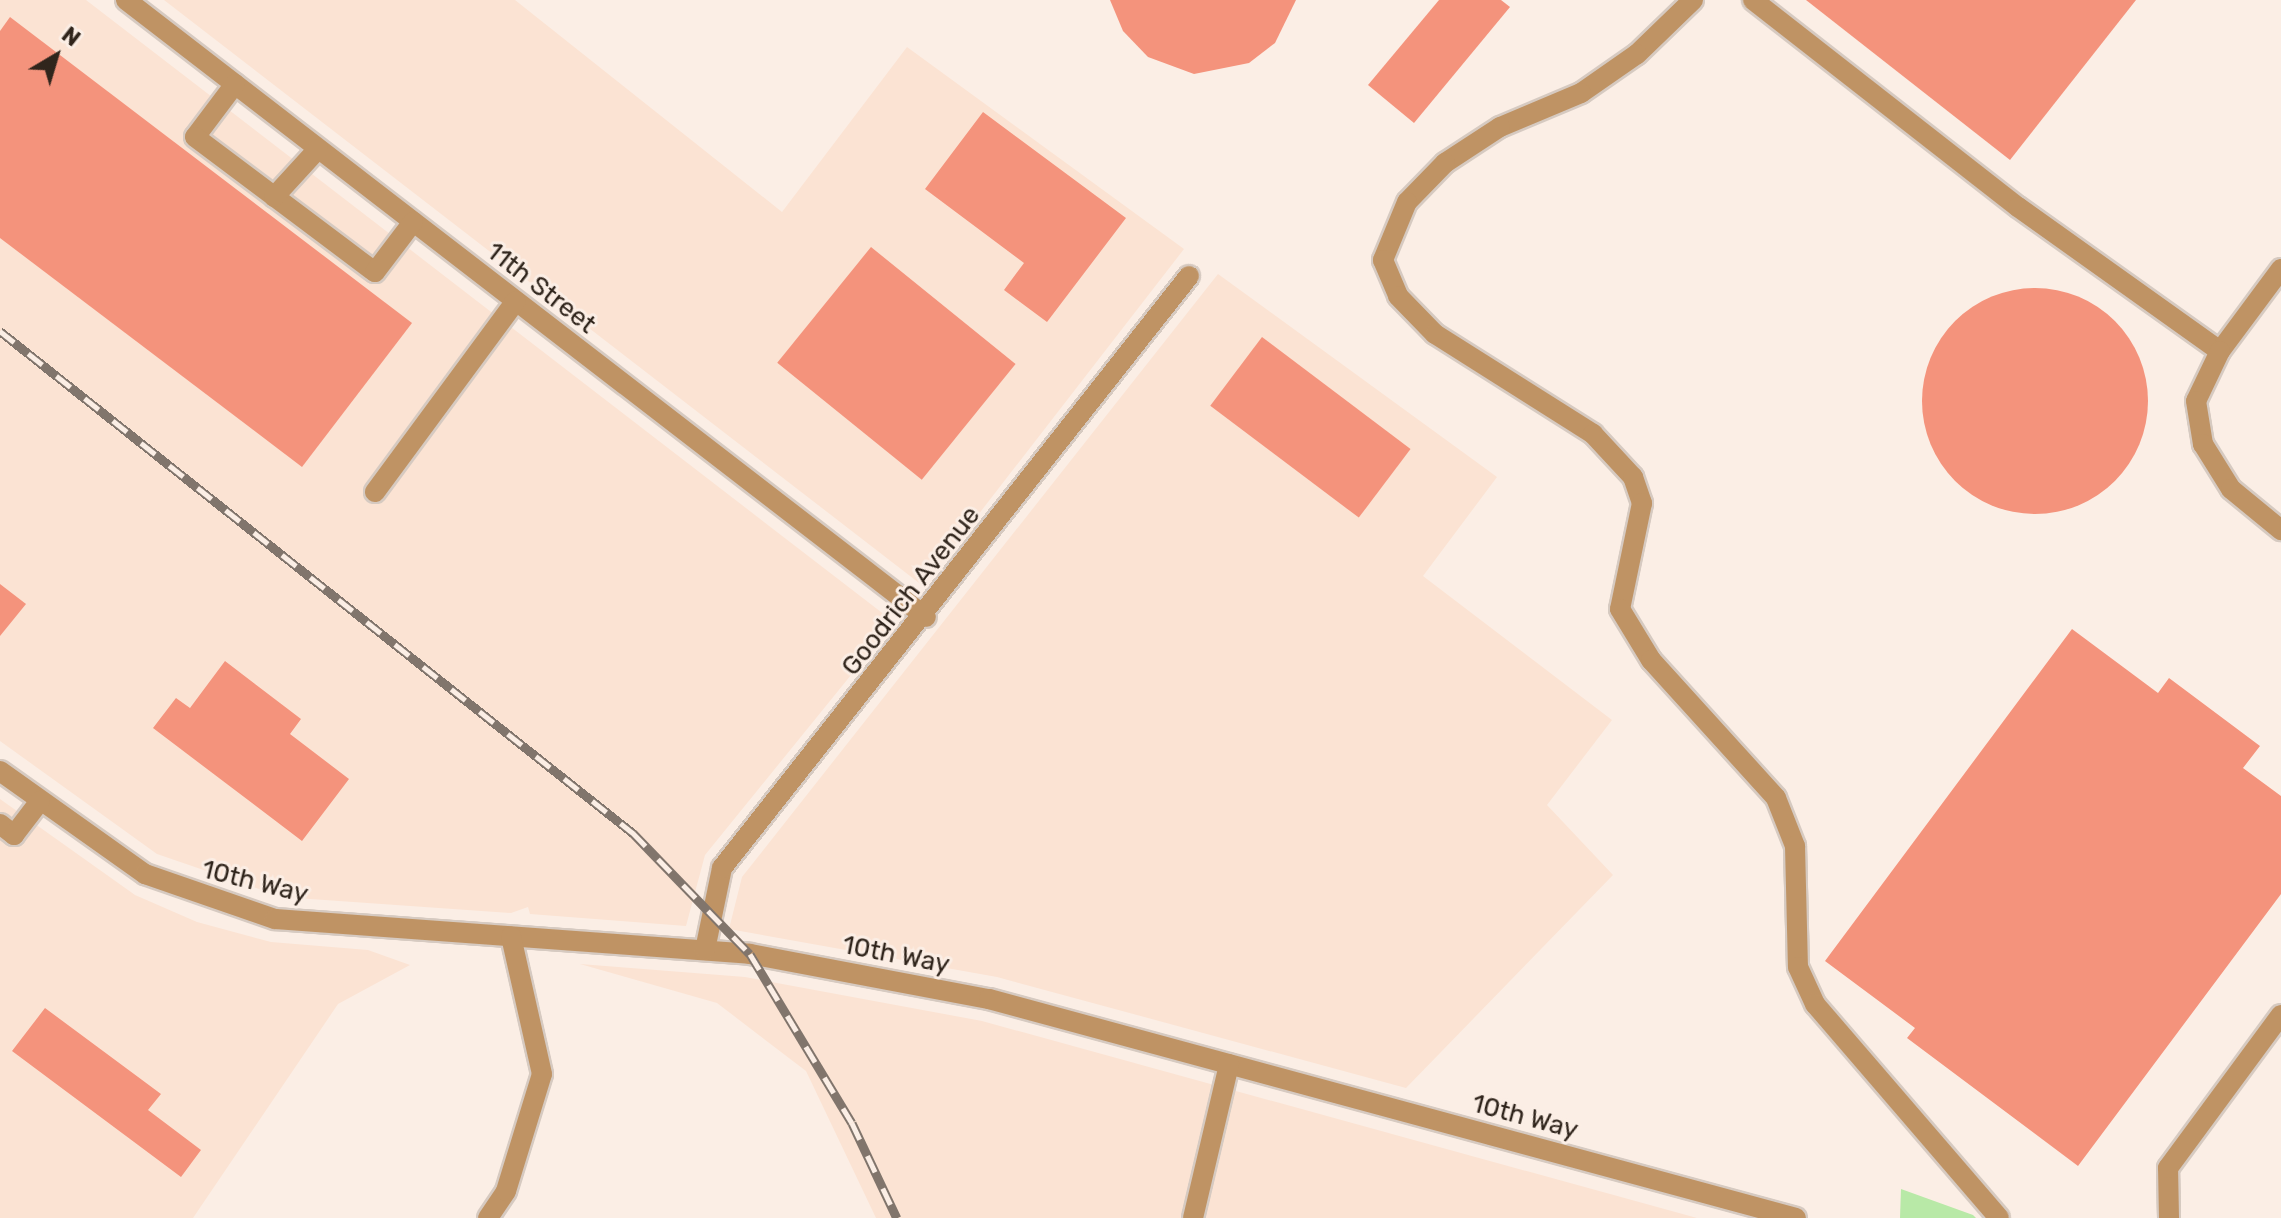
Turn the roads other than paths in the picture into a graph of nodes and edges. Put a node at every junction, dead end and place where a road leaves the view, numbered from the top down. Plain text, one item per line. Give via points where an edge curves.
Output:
1 (126, 0) edge
2 (1693, 0) edge
3 (1753, 0) edge
4 (235, 84) junction
5 (318, 149) junction
6 (274, 197) junction
7 (413, 222) junction
8 (2281, 269) edge
9 (1189, 276) dead end
10 (516, 301) junction
11 (2220, 351) junction
12 (375, 492) dead end
13 (2281, 530) edge
14 (926, 617) junction
15 (0, 771) edge
16 (40, 801) junction
17 (7, 829) edge
18 (511, 936) junction
19 (705, 950) junction
20 (2281, 1015) edge
21 (1229, 1064) junction
22 (488, 1218) edge
23 (1193, 1218) edge
24 (1796, 1218) edge
25 (1999, 1218) edge
26 (2167, 1218) edge

1 - 4 street, 11th Street
2 - 25 street via 1637,54 1581,93 1500,127 1445,163 1407,202 1383,260 1398,296 1435,334 1593,434 1633,477 1642,503 1620,609 1651,660 1776,798 1795,846 1798,967 1815,1004
3 - 11 street via 2018,207
4 - 5 street, 11th Street
4 - 6 street via 195,137
5 - 6 street
5 - 7 street, 11th Street
6 - 7 street via 375,272
7 - 10 street, 11th Street
8 - 11 street
9 - 14 street, Goodrich Avenue
10 - 12 street
10 - 14 street, 11th Street
11 - 13 street via 2196,401 2203,444 2231,489
14 - 19 street, Goodrich Avenue via 722,868
15 - 16 street, 10th Way
16 - 17 street
16 - 18 street, 10th Way via 145,874 205,900 275,919
18 - 19 street, 10th Way
18 - 22 street via 542,1074 506,1191
19 - 21 street, 10th Way via 989,999
20 - 26 street via 2168,1168
21 - 23 street
21 - 24 street, 10th Way

